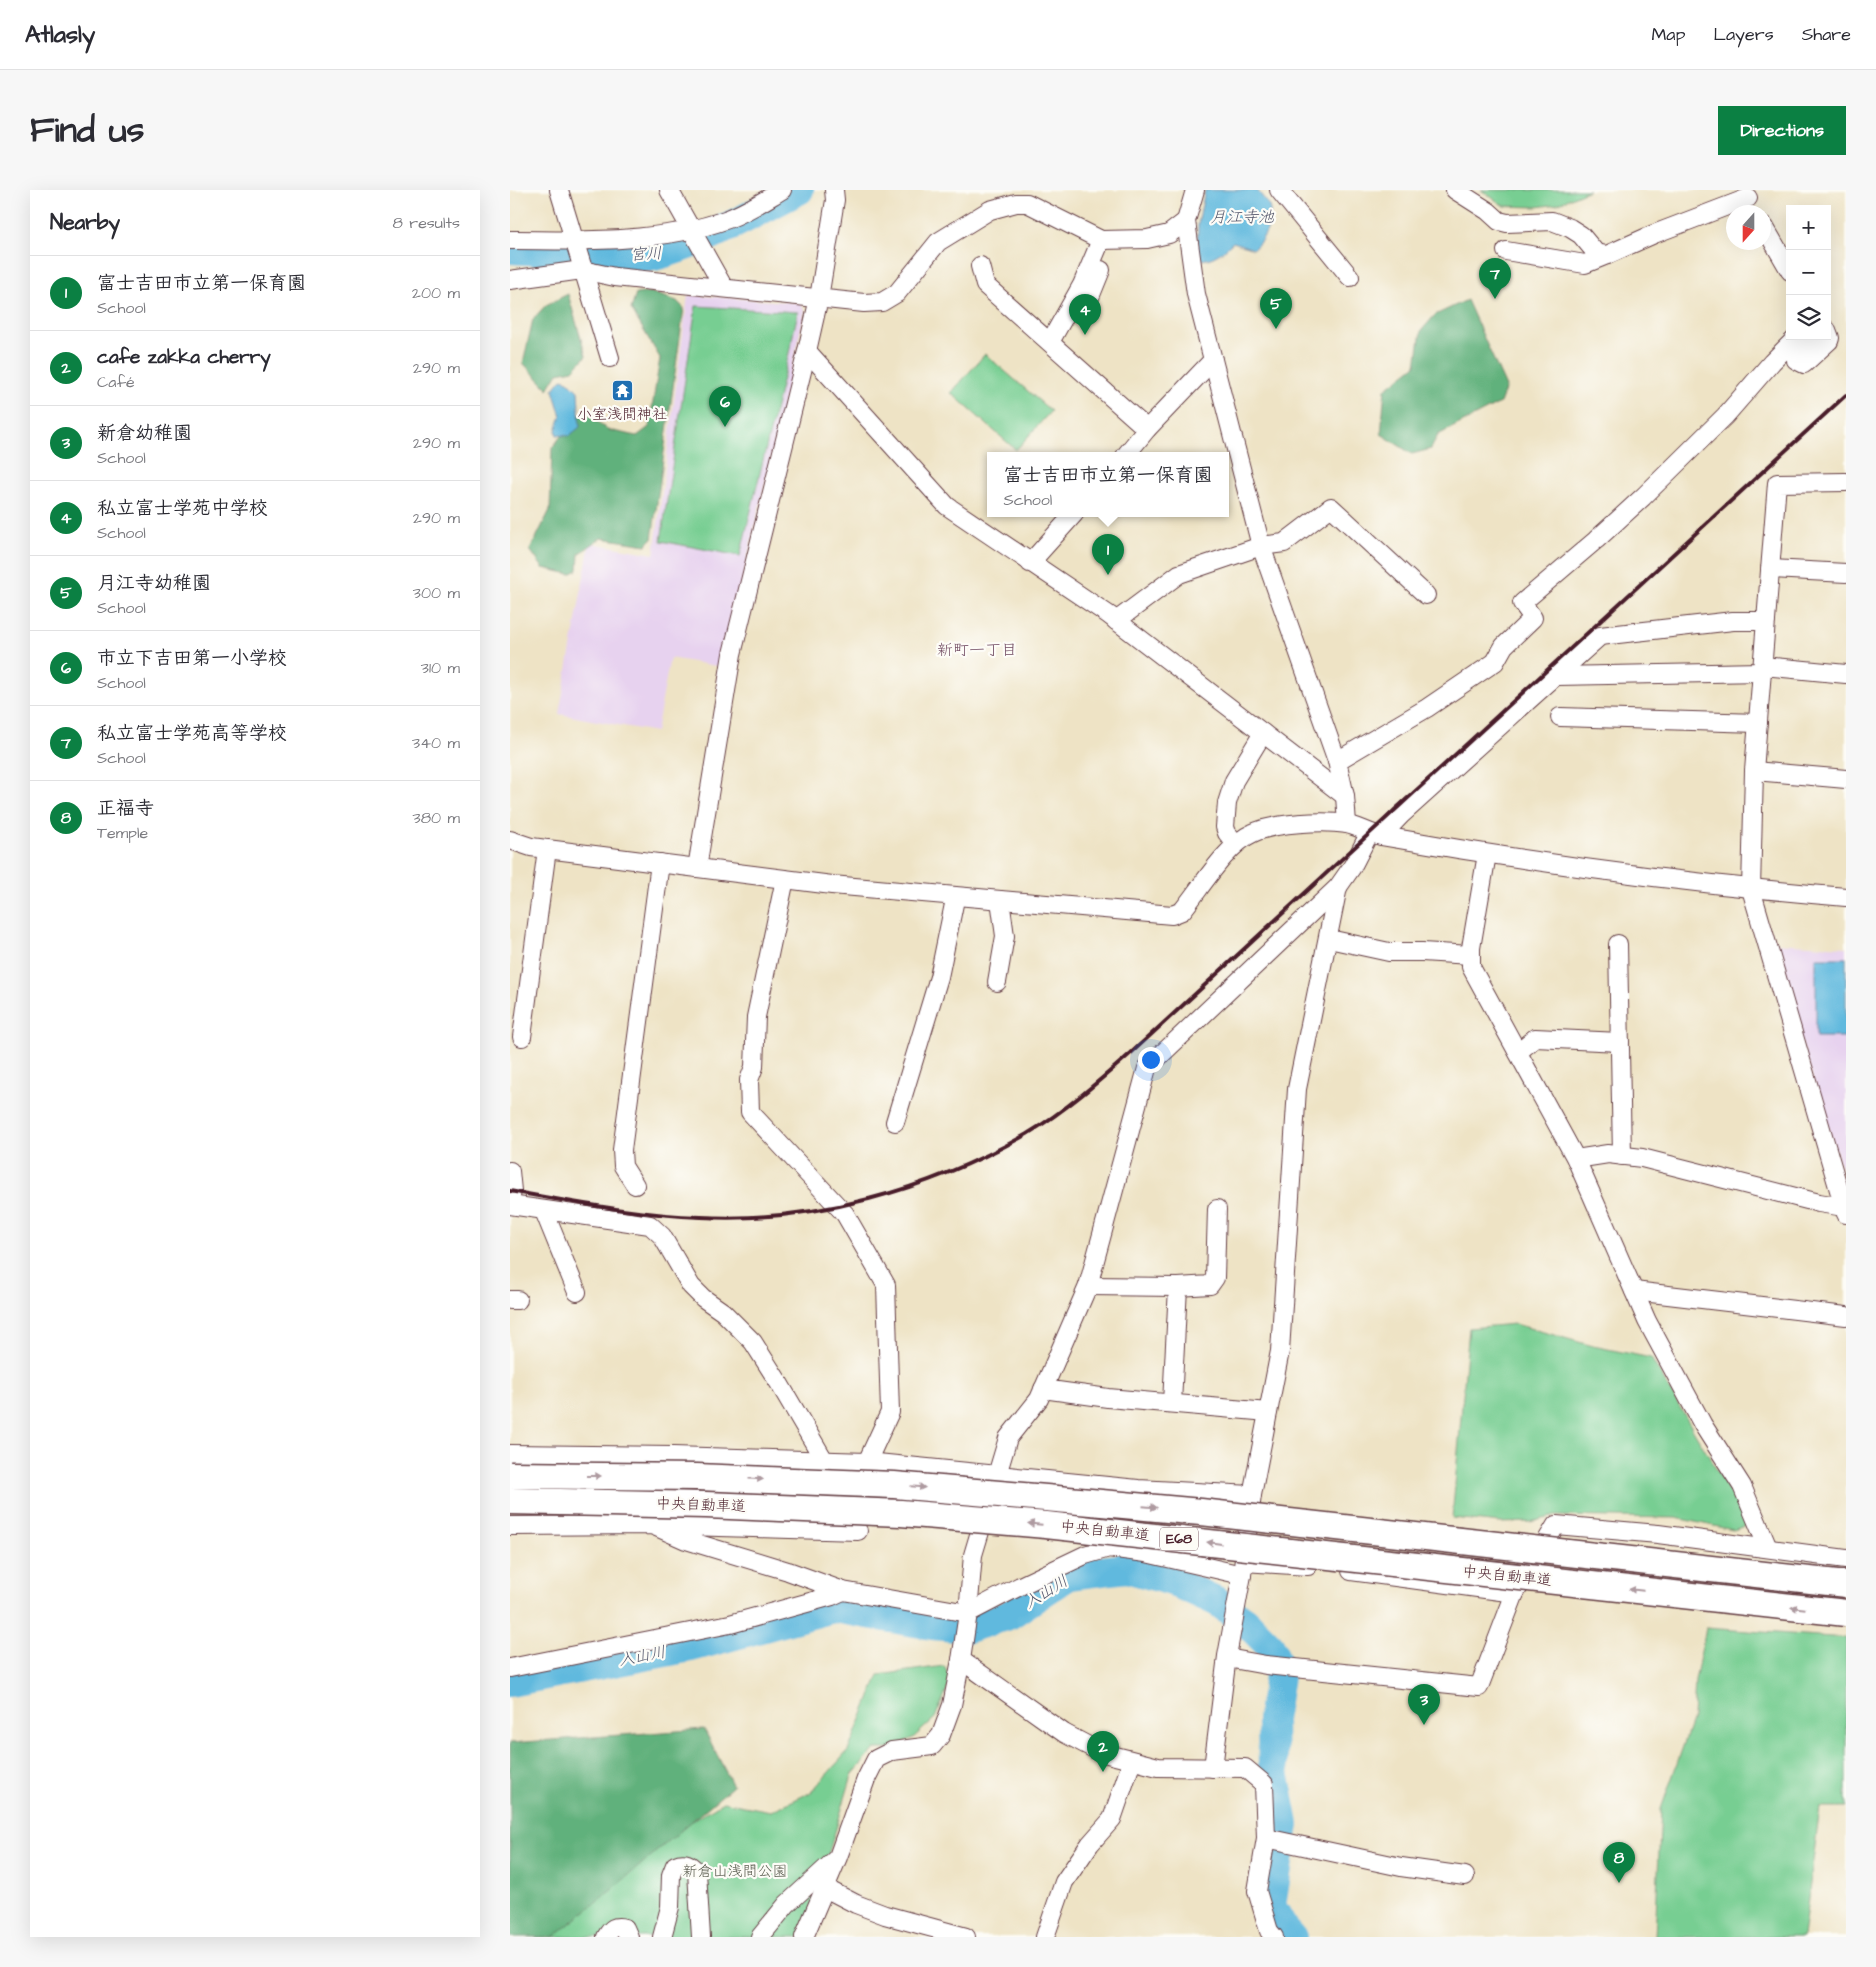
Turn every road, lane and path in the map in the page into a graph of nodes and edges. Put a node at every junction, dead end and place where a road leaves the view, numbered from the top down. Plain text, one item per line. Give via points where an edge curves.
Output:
1 (559, 190) edge
2 (669, 190) edge
3 (782, 190) edge
4 (834, 190) edge
5 (1195, 190) edge
6 (1279, 190) edge
7 (1455, 190) edge
8 (1026, 197) edge
9 (1749, 200) edge
10 (1186, 221) junction
11 (691, 230) junction
12 (1771, 238) edge
13 (510, 240) edge
14 (573, 240) junction
15 (1107, 240) junction
16 (1506, 251) dead end
17 (1607, 256) junction
18 (1786, 265) edge
19 (980, 266) dead end
20 (582, 270) junction
21 (1350, 277) dead end
22 (510, 280) edge
23 (724, 288) junction
24 (818, 298) junction
25 (1088, 302) dead end
26 (1794, 340) edge
27 (1812, 340) edge
28 (1829, 340) edge
29 (1050, 342) junction
30 (807, 351) junction
31 (610, 358) dead end
32 (1213, 360) junction
33 (1147, 429) junction
34 (1128, 452) edge
35 (1846, 482) edge
36 (1071, 517) edge
37 (1262, 546) junction
38 (1030, 563) junction
39 (1770, 568) junction
40 (1846, 573) edge
41 (1426, 595) dead end
42 (1116, 621) junction
43 (1766, 621) junction
44 (1762, 669) junction
45 (1846, 674) edge
46 (1557, 676) junction
47 (1560, 717) dead end
48 (1758, 724) junction
49 (1263, 733) junction
50 (1337, 761) junction
51 (1754, 771) junction
52 (1846, 779) edge
53 (1345, 796) junction
54 (1348, 824) junction
55 (1375, 835) junction
56 (510, 840) edge
57 (1236, 844) junction
58 (547, 849) junction
59 (1487, 854) junction
60 (660, 863) junction
61 (697, 868) junction
62 (785, 879) junction
63 (1338, 887) junction
64 (1751, 889) junction
65 (954, 896) junction
66 (1846, 897) edge
67 (1000, 900) junction
68 (1329, 939) junction
69 (1618, 944) dead end
70 (1471, 955) junction
71 (997, 982) dead end
72 (522, 1037) dead end
73 (1620, 1042) junction
74 (1518, 1052) junction
75 (895, 1122) dead end
76 (1622, 1156) junction
77 (1576, 1158) junction
78 (510, 1171) edge
79 (635, 1185) dead end
80 (510, 1203) edge
81 (1217, 1209) dead end
82 (544, 1211) junction
83 (1845, 1211) edge
84 (1088, 1286) junction
85 (1178, 1287) junction
86 (1634, 1291) junction
87 (577, 1292) dead end
88 (1846, 1316) edge
89 (1043, 1389) junction
90 (1172, 1403) junction
91 (1268, 1412) junction
92 (510, 1454) edge
93 (824, 1460) junction
94 (510, 1462) edge
95 (868, 1462) junction
96 (510, 1476) edge
97 (998, 1476) junction
98 (1252, 1495) junction
99 (510, 1501) edge
100 (652, 1525) junction
101 (510, 1526) edge
102 (858, 1531) dead end
103 (1768, 1548) junction
104 (1846, 1559) edge
105 (1243, 1569) junction
106 (1846, 1584) edge
107 (843, 1591) junction
108 (1515, 1593) junction
109 (1846, 1613) edge
110 (967, 1623) junction
111 (1227, 1658) junction
112 (961, 1660) junction
113 (510, 1668) edge
114 (1132, 1760) junction
115 (1213, 1768) junction
116 (1276, 1840) junction
117 (838, 1857) junction
118 (1466, 1876) dead end
119 (825, 1888) junction
120 (606, 1937) edge
121 (629, 1937) edge
122 (662, 1937) edge
123 (701, 1937) edge
124 (760, 1937) edge
125 (804, 1937) edge
126 (966, 1937) edge
127 (1045, 1937) edge
128 (1274, 1937) edge

1 - 14 street
2 - 11 street
3 - 11 street via 729,219
4 - 24 street
5 - 10 street
6 - 21 street
7 - 17 street via 1499,221 1552,221 1570,228 1581,235 1596,253
8 - 15 street
8 - 24 street via 990,210 938,242 897,293 882,302
9 - 17 street via 1654,234
10 - 15 street via 1169,234 1147,239
10 - 32 street via 1196,294
11 - 14 street via 626,239
11 - 23 street
12 - 18 street
13 - 14 street
14 - 20 street
15 - 25 street
15 - 29 street
16 - 17 street via 1585,264
19 - 29 street via 986,285
20 - 22 street
20 - 23 street via 615,278
20 - 31 street
23 - 24 street
24 - 30 street
26 - 50 street via 1726,416 1650,490 1522,603 1533,618 1504,646 1495,662 1427,708
27 - 28 street via 1796,352 1796,360 1804,364
29 - 33 street
30 - 38 street via 947,506
30 - 61 street via 732,654
32 - 33 street
32 - 37 street
33 - 34 street
35 - 39 street via 1777,483
36 - 38 street
37 - 41 street via 1284,543 1331,507
37 - 42 street via 1179,574
37 - 50 street
38 - 42 street
39 - 40 street
39 - 43 street
42 - 49 street
43 - 44 street
43 - 46 street via 1733,621 1600,636
44 - 45 street
44 - 46 street
44 - 48 street
46 - 55 street
47 - 48 street
48 - 51 street
49 - 53 street
49 - 57 street via 1234,781 1227,803 1226,833
50 - 53 street
51 - 52 street
51 - 64 street
53 - 54 street
54 - 55 street
54 - 57 street via 1318,822 1274,827 1252,833
55 - 59 street
55 - 63 street
56 - 58 street
57 - 67 street via 1182,911 1172,915
58 - 60 street
58 - 72 street
59 - 64 street
59 - 70 street
60 - 61 street
60 - 79 street via 622,1150 623,1166
61 - 62 street
62 - 65 street
62 - 95 street via 756,1017 754,1067 749,1080 750,1112 845,1214 886,1285 890,1412
63 - 68 street
63 - 84 street via 1147,1068
64 - 66 street
64 - 83 street
65 - 67 street
65 - 75 street via 938,977
67 - 71 street via 1005,936
68 - 70 street via 1389,952
68 - 91 street via 1297,1089 1280,1351
69 - 73 street
70 - 74 street via 1471,967
73 - 74 street via 1535,1038
73 - 76 street
74 - 77 street
76 - 77 street via 1608,1154
76 - 83 street via 1685,1168
77 - 86 street
78 - 80 street
80 - 82 street
81 - 85 street via 1215,1278 1210,1285
82 - 87 street
82 - 93 street via 650,1225 662,1236 690,1286 753,1342
84 - 85 street
84 - 89 street
85 - 90 street
86 - 88 street
86 - 103 street via 1703,1425 1742,1486
89 - 90 street
89 - 97 street via 1039,1399 1008,1438
90 - 91 street
91 - 98 street
92 - 93 street
93 - 95 street
94 - 100 street
95 - 97 street
96 -> 106 highway, 中央自動車道 / E68, bridge via 706,1477 894,1486 1046,1498 1210,1513
97 - 98 street via 1138,1489
97 - 110 street via 973,1556
98 - 105 street
109 -> 99 highway, 中央自動車道 / E68, bridge via 1046,1525 901,1513
100 - 101 street
100 - 102 street
100 - 107 street via 686,1540
103 - 104 street
103 - 108 street via 1556,1525
105 - 108 street via 1308,1566
105 - 110 street via 1109,1548 1085,1555 1020,1586
105 - 111 street
107 - 110 street
107 - 113 street via 730,1624
108 - 111 street via 1479,1687
110 - 112 street
111 - 115 street
112 - 114 street via 1064,1733 1100,1752
112 - 117 street via 952,1706 941,1735 932,1746 892,1751 876,1759
114 - 115 street via 1158,1767
114 - 127 street via 1112,1819 1064,1882
115 - 116 street via 1245,1768 1264,1784
116 - 118 street via 1401,1867
116 - 128 street via 1257,1891 1269,1931
117 - 119 street
117 - 124 street via 787,1904
119 - 125 street
119 - 126 street via 885,1915
120 - 121 street via 611,1929 618,1926 625,1928
122 - 123 street via 670,1907 671,1875 675,1865 682,1862 697,1872

